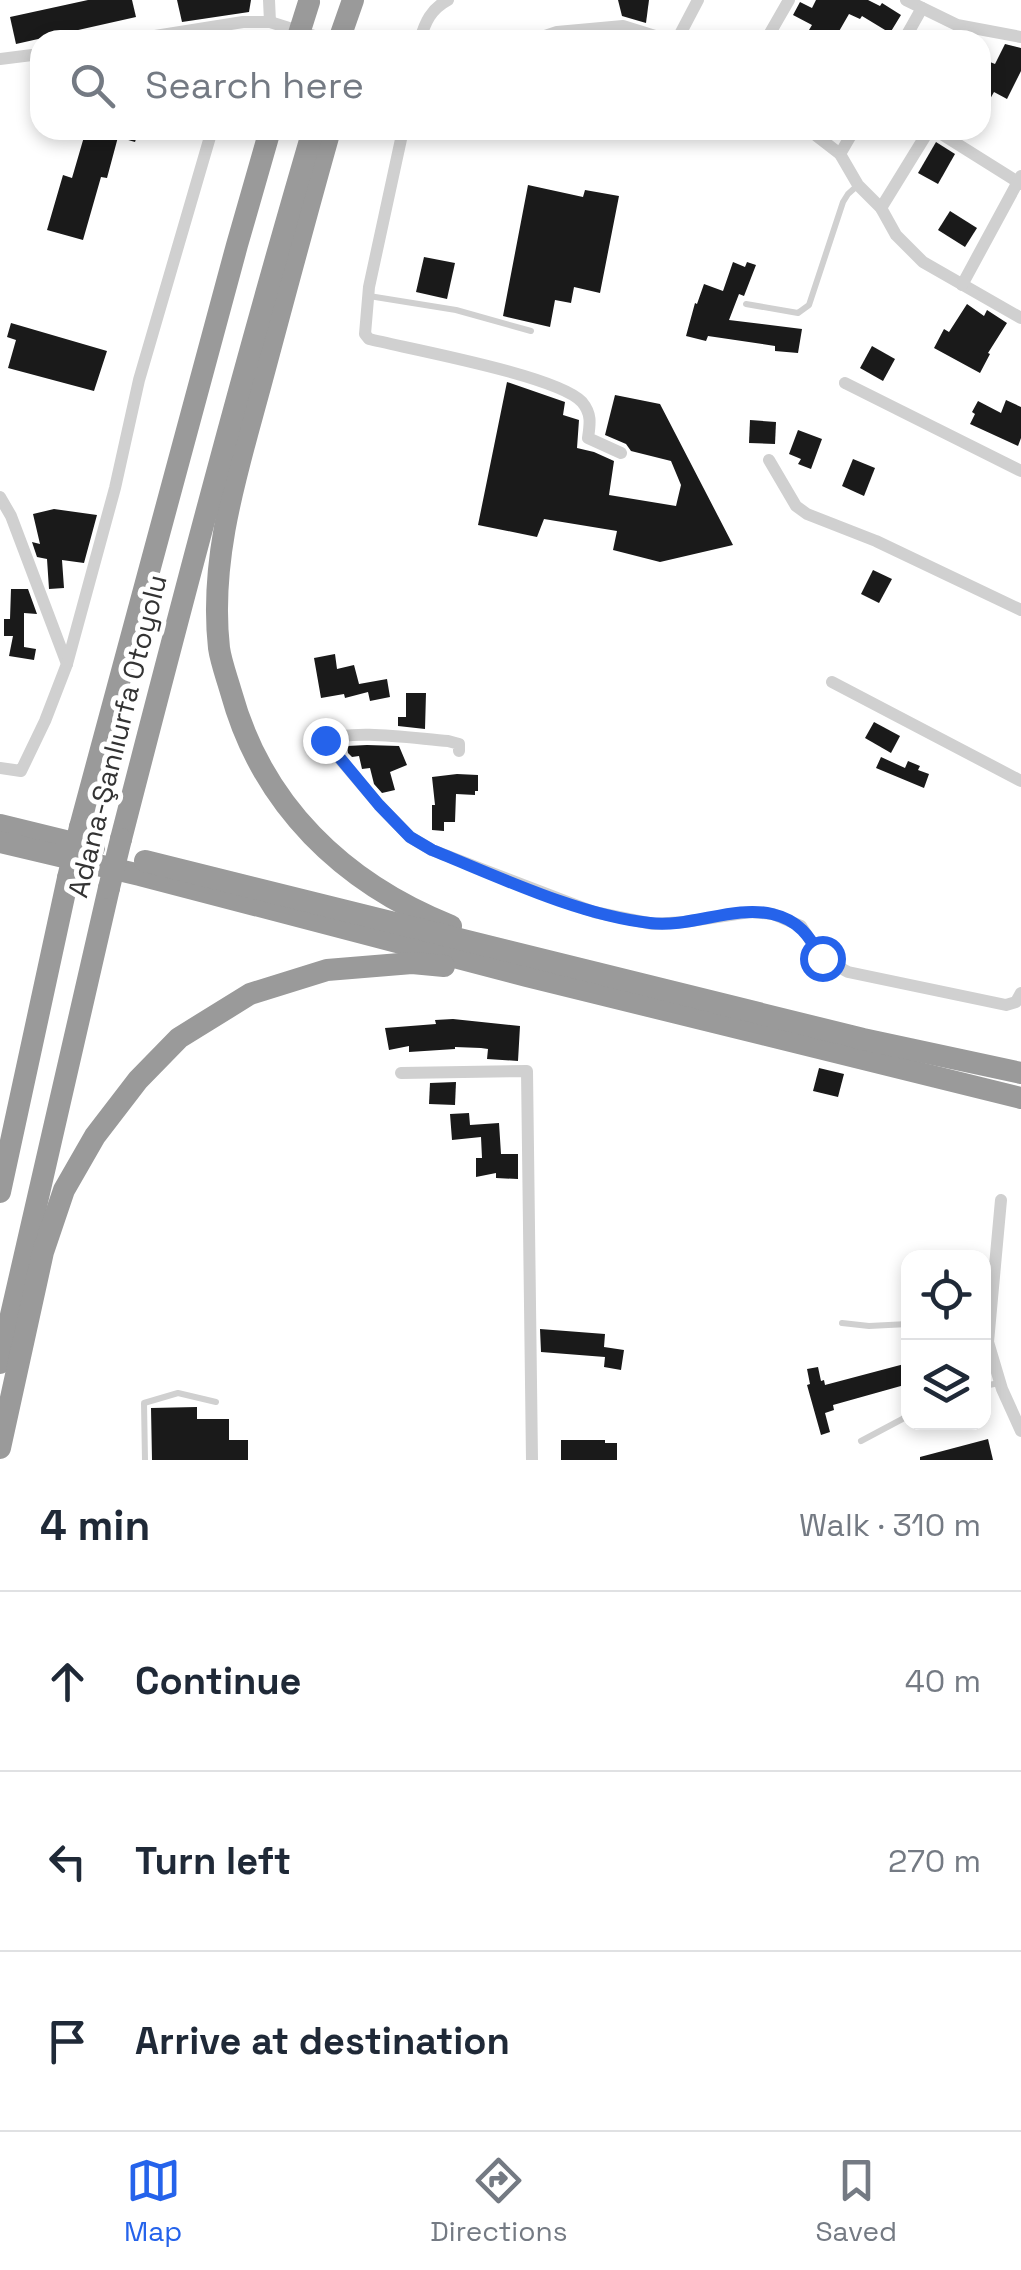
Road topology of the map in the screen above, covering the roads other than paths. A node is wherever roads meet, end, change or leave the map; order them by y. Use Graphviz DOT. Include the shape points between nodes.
graph roads {
  1 [pos="269,0"];
  2 [pos="448,0"];
  3 [pos="698,0"];
  4 [pos="789,0"];
  5 [pos="906,0"];
  6 [pos="309,1"];
  7 [pos="922,8"];
  8 [pos="243,22"];
  9 [pos="270,22"];
  10 [pos="193,30"];
  11 [pos="241,30"];
  12 [pos="295,30"];
  13 [pos="300,30"];
  14 [pos="424,30"];
  15 [pos="579,30"];
  16 [pos="636,30"];
  17 [pos="682,30"];
  18 [pos="772,30"];
  19 [pos="910,30"];
  20 [pos="970,30"];
  21 [pos="991,35"];
  22 [pos="1021,36"];
  23 [pos="30,55"];
  24 [pos="0,58"];
  25 [pos="209,140"];
  26 [pos="267,140"];
  27 [pos="310,140"];
  28 [pos="327,140"];
  29 [pos="400,140"];
  30 [pos="822,140"];
  31 [pos="848,140"];
  32 [pos="925,140"];
  33 [pos="950,140"];
  34 [pos="840,154"];
  35 [pos="1020,180"];
  36 [pos="858,184"];
  37 [pos="881,208"];
  38 [pos="962,284"];
  39 [pos="368,296"];
  40 [pos="746,304"];
  41 [pos="1021,318"];
  42 [pos="531,330"];
  43 [pos="844,383"];
  44 [pos="621,454"];
  45 [pos="769,460"];
  46 [pos="1021,470"];
  47 [pos="0,496"];
  48 [pos="1021,610"];
  49 [pos="67,664"];
  50 [pos="832,682"];
  51 [pos="459,751"];
  52 [pos="0,768"];
  53 [pos="1021,781"];
  54 [pos="0,825"];
  55 [pos="0,842"];
  56 [pos="68,878"];
  57 [pos="525,965"];
  58 [pos="1021,993"];
  59 [pos="401,1072"];
  60 [pos="1021,1073"];
  61 [pos="1021,1098"];
  62 [pos="0,1123"];
  63 [pos="0,1192"];
  64 [pos="1001,1200"];
  65 [pos="991,1285"];
  66 [pos="842,1323"];
  67 [pos="901,1324"];
  68 [pos="988,1340"];
  69 [pos="0,1363"];
  70 [pos="1000,1382"];
  71 [pos="991,1384"];
  72 [pos="216,1402"];
  73 [pos="901,1420"];
  74 [pos="1021,1431"];
  75 [pos="862,1441"];
  76 [pos="0,1448"];
  77 [pos="145,1460"];
  78 [pos="532,1460"];
  1 -- 9 [label="street"];
  2 -- 14 [label="street"];
  3 -- 17 [label="street"];
  4 -- 18 [label="street"];
  5 -- 7 [label="street"];
  6 -- 13 [label="highway, bridge"];
  7 -- 19 [label="street"];
  7 -- 20 [label="street"];
  8 -- 9 [label="street"];
  8 -- 10 [label="street"];
  8 -- 11 [label="street"];
  9 -- 12 [label="street"];
  15 -- 16 [label="street"];
  21 -- 22 [label="street"];
  23 -- 24 [label="street"];
  25 -- 49 [label="street"];
  26 -- 56 [label="highway, Adana-Şanlıurfa Otoyolu, bridge"];
  27 -- 69 [label="highway, Adana-Şanlıurfa Otoyolu, bridge" via="108,888"];
  28 -- 57 [label="highway" via="226,512 219,650 238,720 268,782 317,843 376,889"];
  29 -- 39 [label="street"];
  30 -- 34 [label="street"];
  31 -- 34 [label="street"];
  32 -- 37 [label="street"];
  33 -- 35 [label="street"];
  34 -- 36 [label="street"];
  35 -- 38 [label="street"];
  36 -- 37 [label="street"];
  36 -- 40 [label="lane" via="843,202 809,305 798,313"];
  37 -- 38 [label="street" via="909,250"];
  38 -- 41 [label="street"];
  39 -- 42 [label="lane"];
  39 -- 44 [label="street" via="369,339 552,386 580,399 590,414 588,438"];
  43 -- 46 [label="street"];
  45 -- 48 [label="street" via="806,514"];
  47 -- 49 [label="street"];
  49 -- 52 [label="street" via="21,770"];
  50 -- 53 [label="street"];
  51 -- 58 [label="street" via="448,740 348,734 325,740 410,837 594,912 653,924 773,914 801,926 822,958 848,972 1006,1005"];
  54 -- 57 [label="highway"];
  55 -- 57 [label="highway"];
  56 -- 62 [label="highway"];
  56 -- 63 [label="highway, Adana-Şanlıurfa Otoyolu"];
  57 -- 60 [label="highway"];
  57 -- 61 [label="highway"];
  57 -- 76 [label="highway" via="412,962 327,970 250,994 179,1038 95,1136 64,1190"];
  59 -- 78 [label="street" via="527,1071"];
  64 -- 65 [label="street"];
  66 -- 67 [label="lane"];
  68 -- 70 [label="street"];
  70 -- 71 [label="lane"];
  70 -- 74 [label="street"];
  72 -- 77 [label="lane" via="178,1393 144,1403"];
  73 -- 75 [label="lane"];
}
